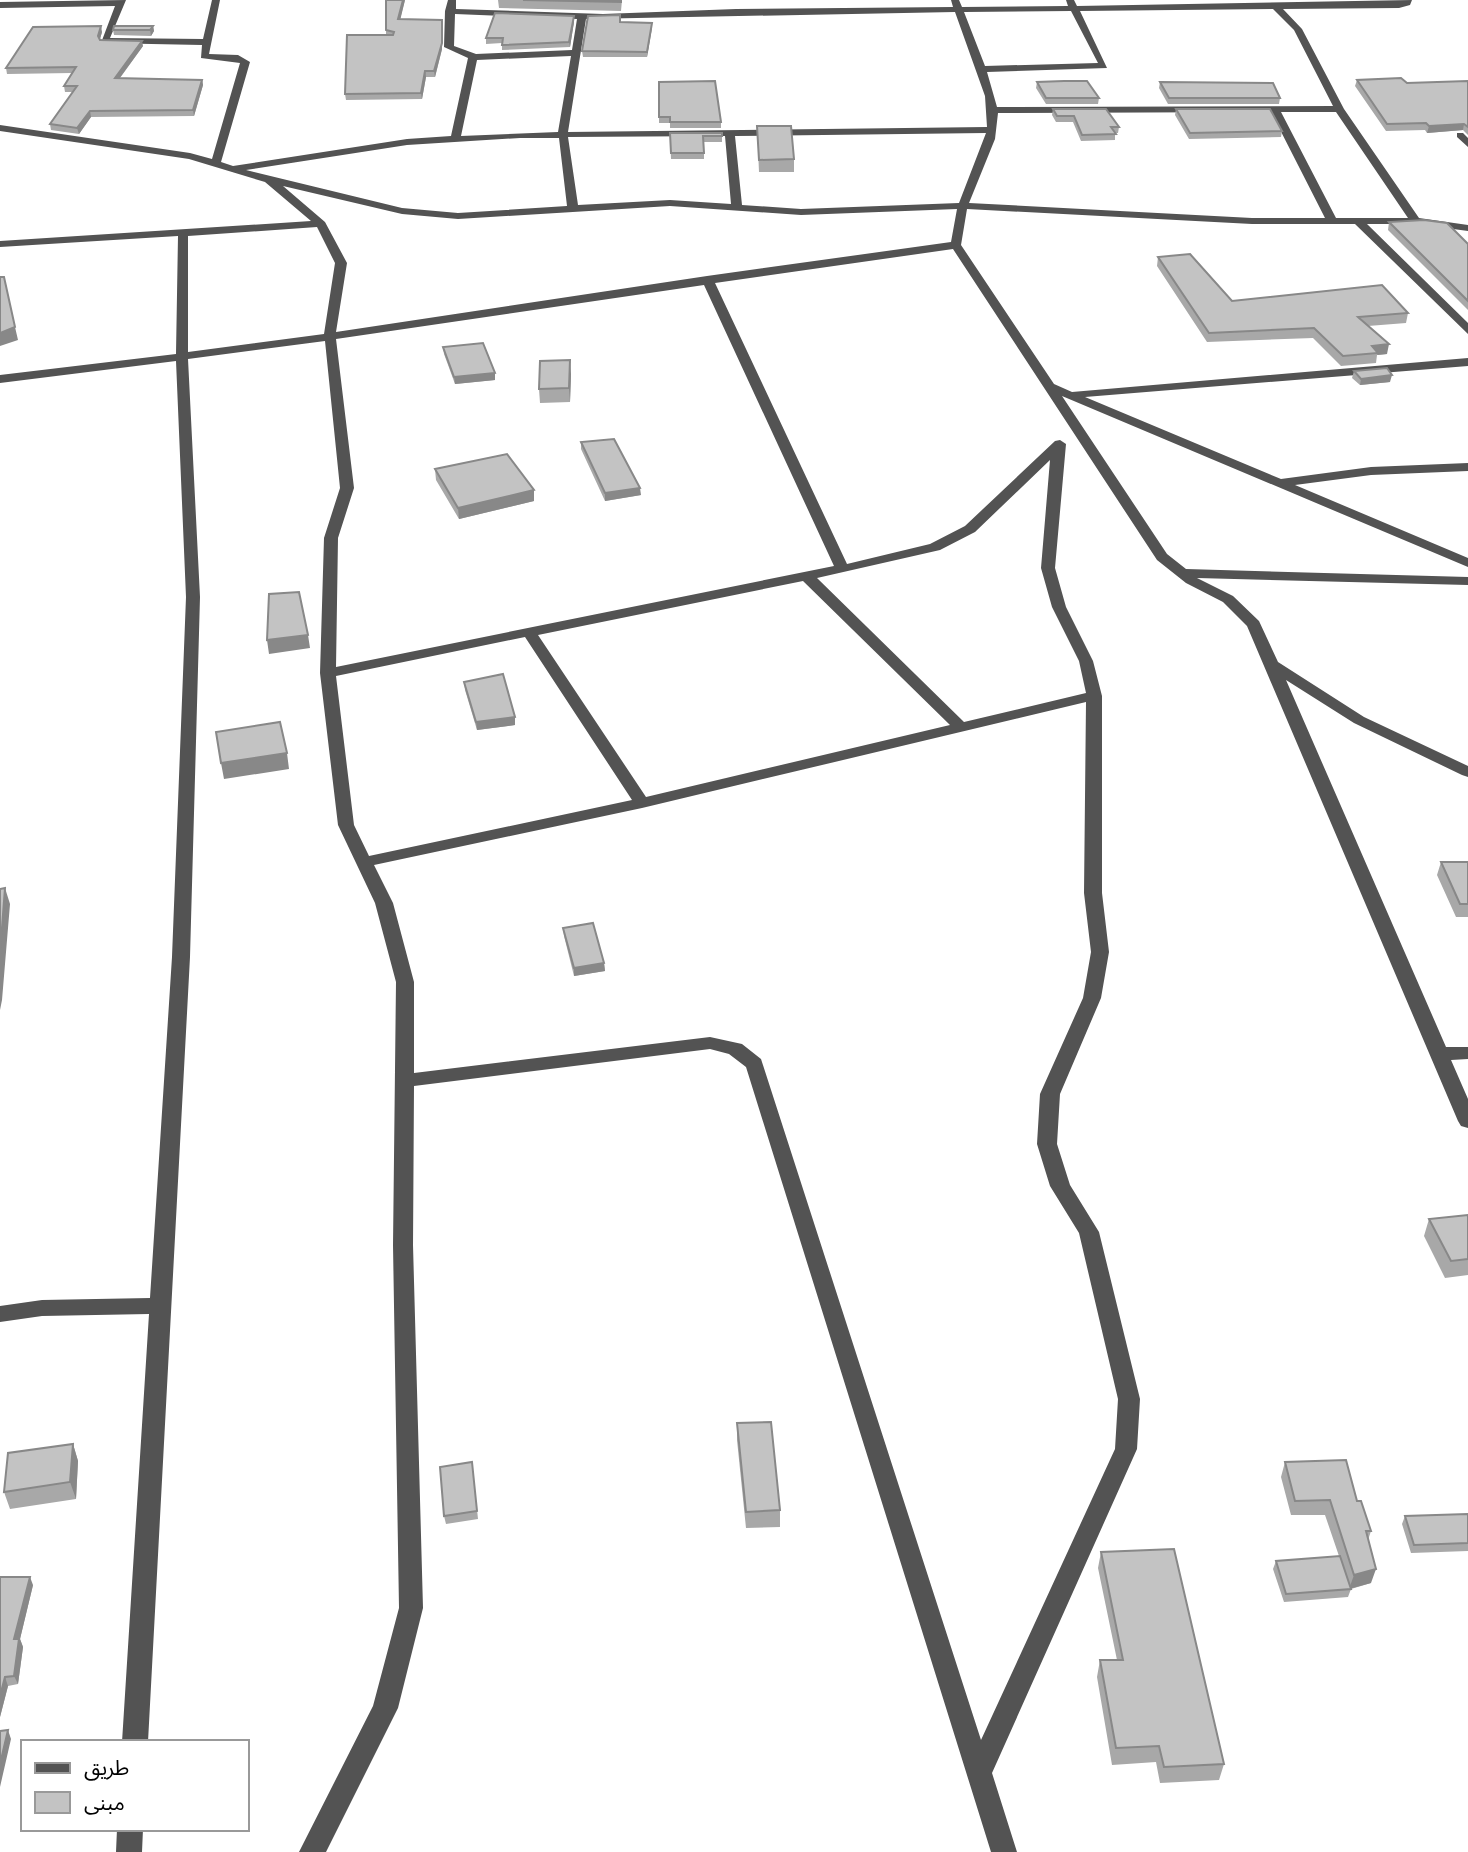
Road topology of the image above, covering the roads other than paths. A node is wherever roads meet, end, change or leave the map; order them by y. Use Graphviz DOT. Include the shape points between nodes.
graph roads {
  1 [pos="216,0"];
  2 [pos="452,0"];
  3 [pos="664,0"];
  4 [pos="735,0"];
  5 [pos="955,0"];
  6 [pos="1070,0"];
  7 [pos="1408,0"];
  8 [pos="121,1"];
  9 [pos="1273,4"];
  10 [pos="0,5"];
  11 [pos="449,10"];
  12 [pos="1074,10"];
  13 [pos="736,12"];
  14 [pos="959,12"];
  15 [pos="580,13"];
  16 [pos="663,17"];
  17 [pos="208,42"];
  18 [pos="574,53"];
  19 [pos="475,57"];
  20 [pos="980,69"];
  21 [pos="1274,108"];
  22 [pos="1339,108"];
  23 [pos="992,110"];
  24 [pos="0,128"];
  25 [pos="991,130"];
  26 [pos="730,132"];
  27 [pos="563,134"];
  28 [pos="1468,135"];
  29 [pos="455,139"];
  30 [pos="1468,144"];
  31 [pos="216,163"];
  32 [pos="232,168"];
  33 [pos="269,180"];
  34 [pos="962,206"];
  35 [pos="573,208"];
  36 [pos="737,209"];
  37 [pos="1358,221"];
  38 [pos="1416,221"];
  39 [pos="1333,222"];
  40 [pos="321,224"];
  41 [pos="1468,228"];
  42 [pos="183,233"];
  43 [pos="0,244"];
  44 [pos="956,245"];
  45 [pos="707,279"];
  46 [pos="1468,330"];
  47 [pos="330,335"];
  48 [pos="182,359"];
  49 [pos="1468,362"];
  50 [pos="0,379"];
  51 [pos="1046,385"];
  52 [pos="1073,394"];
  53 [pos="1074,428"];
  54 [pos="1058,446"];
  55 [pos="1468,467"];
  56 [pos="1276,484"];
  57 [pos="1468,563"];
  58 [pos="842,569"];
  59 [pos="1182,573"];
  60 [pos="806,576"];
  61 [pos="1468,581"];
  62 [pos="529,632"];
  63 [pos="1272,665"];
  64 [pos="328,673"];
  65 [pos="1094,696"];
  66 [pos="960,727"];
  67 [pos="1468,772"];
  68 [pos="642,803"];
  69 [pos="364,862"];
  70 [pos="1468,1053"];
  71 [pos="1439,1055"];
  72 [pos="403,1081"];
  73 [pos="1468,1121"];
  74 [pos="161,1306"];
  75 [pos="0,1314"];
  76 [pos="135,1740"];
  77 [pos="979,1772"];
  78 [pos="130,1831"];
  79 [pos="129,1852"];
  80 [pos="312,1852"];
  81 [pos="1004,1852"];
  1 -- 17 [label="street"];
  2 -- 11 [label="street"];
  3 -- 16 [label="street"];
  4 -- 13 [label="street"];
  5 -- 14 [label="street"];
  6 -- 12 [label="street"];
  7 -- 9 [label="street" via="1399,5"];
  8 -- 10 [label="street"];
  8 -- 17 [label="street" via="104,41"];
  9 -- 12 [label="street"];
  9 -- 22 [label="street" via="1298,29"];
  11 -- 15 [label="street"];
  11 -- 19 [label="street" via="449,47"];
  12 -- 14 [label="street"];
  12 -- 20 [label="street" via="1104,66"];
  13 -- 14 [label="street"];
  13 -- 16 [label="street"];
  14 -- 20 [label="street"];
  15 -- 16 [label="street"];
  15 -- 18 [label="street"];
  17 -- 31 [label="street" via="204,56 245,62"];
  18 -- 19 [label="street"];
  18 -- 27 [label="street"];
  19 -- 29 [label="street"];
  20 -- 23 [label="street"];
  21 -- 22 [label="street"];
  21 -- 23 [label="street"];
  21 -- 39 [label="street"];
  22 -- 38 [label="street"];
  23 -- 25 [label="street"];
  24 -- 31 [label="street"];
  25 -- 26 [label="street"];
  25 -- 34 [label="street"];
  26 -- 27 [label="street"];
  26 -- 36 [label="street"];
  27 -- 29 [label="street"];
  27 -- 35 [label="street"];
  28 -- 30 [label="street" via="1460,135"];
  29 -- 32 [label="street"];
  31 -- 32 [label="street"];
  32 -- 33 [label="street"];
  33 -- 35 [label="street" via="402,211 458,216"];
  33 -- 40 [label="street"];
  34 -- 36 [label="street" via="802,212"];
  34 -- 39 [label="street"];
  34 -- 44 [label="street"];
  35 -- 36 [label="street" via="670,203"];
  37 -- 38 [label="street"];
  37 -- 39 [label="street"];
  37 -- 46 [label="street"];
  38 -- 41 [label="street"];
  40 -- 42 [label="street"];
  40 -- 47 [label="street" via="341,264"];
  42 -- 43 [label="street"];
  42 -- 48 [label="street"];
  44 -- 45 [label="street"];
  44 -- 51 [label="street"];
  45 -- 47 [label="street"];
  45 -- 58 [label="street"];
  47 -- 48 [label="street"];
  47 -- 64 [label="street" via="347,488 331,538"];
  48 -- 50 [label="street"];
  48 -- 74 [label="street" via="193,597 181,957"];
  49 -- 52 [label="street"];
  51 -- 52 [label="street"];
  51 -- 53 [label="street"];
  52 -- 56 [label="street"];
  53 -- 54 [label="street"];
  53 -- 59 [label="street" via="1162,557"];
  54 -- 58 [label="street" via="970,529 935,547"];
  54 -- 65 [label="street" via="1048,568 1059,607 1086,661"];
  55 -- 56 [label="street" via="1381,470"];
  56 -- 57 [label="street"];
  58 -- 60 [label="street"];
  59 -- 61 [label="street"];
  59 -- 63 [label="street" via="1228,599 1254,624"];
  60 -- 62 [label="street"];
  60 -- 66 [label="street"];
  62 -- 64 [label="street"];
  62 -- 68 [label="street"];
  63 -- 67 [label="street" via="1359,720"];
  63 -- 71 [label="street"];
  64 -- 69 [label="street" via="346,825"];
  65 -- 66 [label="street"];
  65 -- 77 [label="street" via="1093,894 1100,952 1092,998 1050,1094 1047,1144 1060,1186 1089,1232 1129,1399 1126,1450"];
  66 -- 68 [label="street"];
  68 -- 69 [label="street"];
  69 -- 72 [label="street" via="384,903 405,982"];
  70 -- 71 [label="street"];
  71 -- 73 [label="street"];
  72 -- 77 [label="street" via="710,1043 735,1049 754,1064"];
  72 -- 80 [label="street" via="411,1608 385,1708"];
  74 -- 75 [label="street" via="42,1308"];
  74 -- 76 [label="street"];
  77 -- 81 [label="street"];
  78 -- 79 [label="street"];
}
